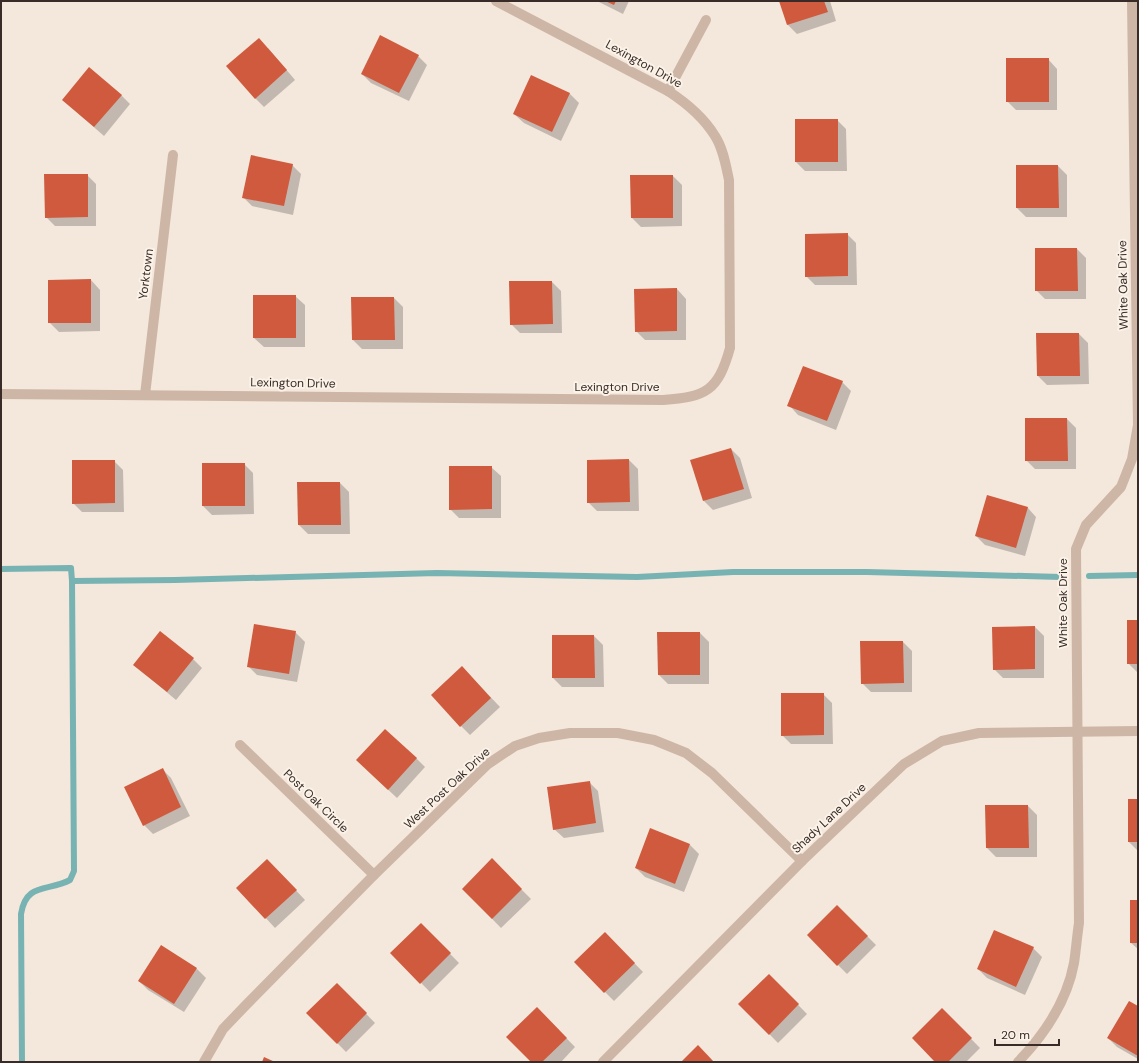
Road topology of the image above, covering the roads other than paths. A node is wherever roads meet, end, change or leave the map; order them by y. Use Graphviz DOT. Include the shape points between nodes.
graph roads {
  1 [pos="496,1"];
  2 [pos="1132,1"];
  3 [pos="706,20"];
  4 [pos="668,91"];
  5 [pos="173,155"];
  6 [pos="1,394"];
  7 [pos="145,395"];
  8 [pos="1076,731"];
  9 [pos="1138,731"];
  10 [pos="240,745"];
  11 [pos="802,861"];
  12 [pos="374,875"];
  13 [pos="204,1062"];
  14 [pos="603,1062"];
  15 [pos="1018,1062"];
  1 -- 4 [label="street, Lexington Drive"];
  2 -- 8 [label="street, White Oak Drive" via="1138,425 1132,459 1121,487 1086,525 1076,549"];
  3 -- 4 [label="street"];
  4 -- 7 [label="street, Lexington Drive" via="684,102 715,136 729,180 730,348 724,368 712,388 690,398 663,400"];
  5 -- 7 [label="street, Yorktown"];
  6 -- 7 [label="street, Lexington Drive"];
  8 -- 9 [label="street, Shady Lane Drive"];
  8 -- 11 [label="street, Shady Lane Drive" via="979,733 942,741 904,764"];
  8 -- 15 [label="street, White Oak Drive" via="1079,923 1073,964 1062,998 1047,1028"];
  10 -- 12 [label="street, Post Oak Circle"];
  11 -- 12 [label="street, West Post Oak Drive" via="712,773 686,753 654,740 618,733 570,733 538,738 515,746 488,764"];
  11 -- 14 [label="street, Shady Lane Drive"];
  12 -- 13 [label="street, West Post Oak Drive" via="223,1029"];
}
